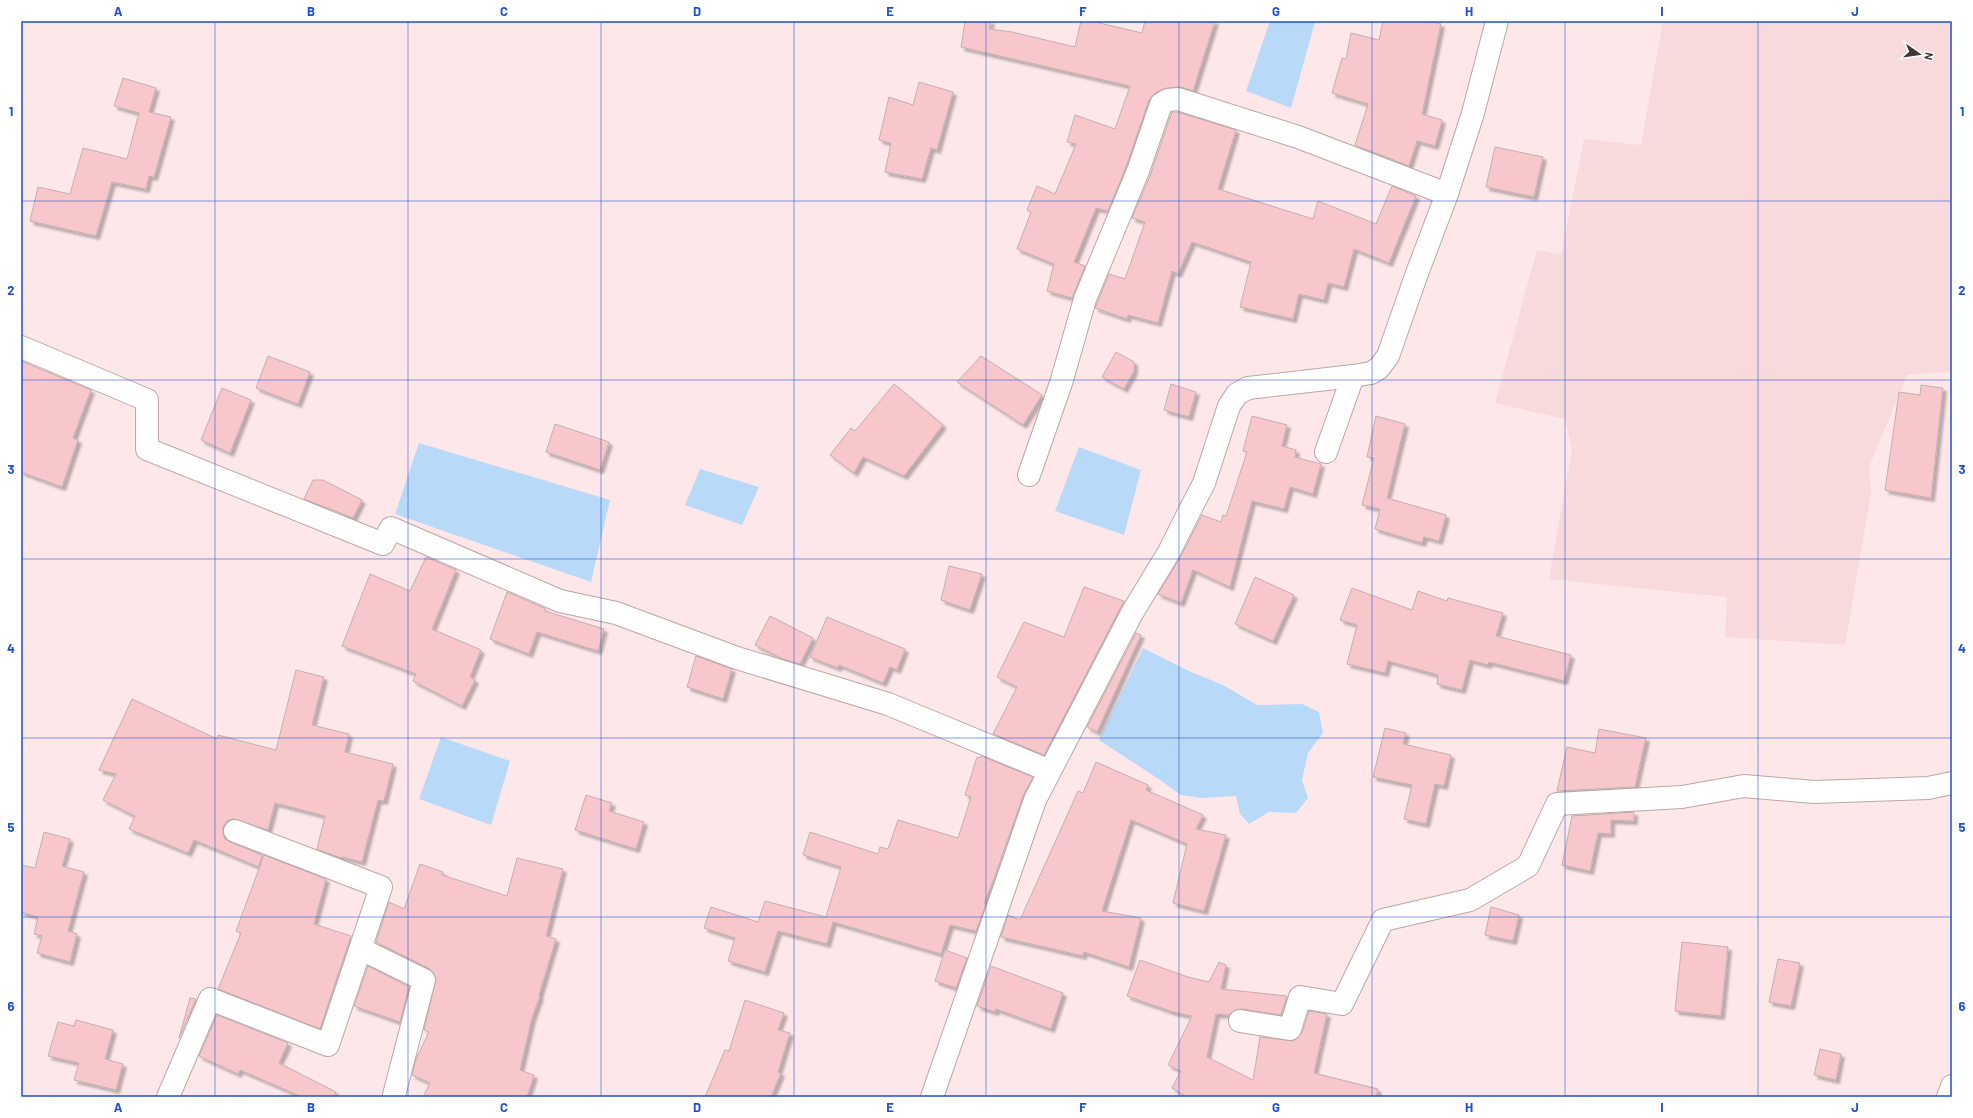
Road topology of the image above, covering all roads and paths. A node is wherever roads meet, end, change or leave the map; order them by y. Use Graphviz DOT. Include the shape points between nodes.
graph roads {
  1 [pos="1497,21"];
  2 [pos="1447,194"];
  3 [pos="21,346"];
  4 [pos="1353,376"];
  5 [pos="1326,452"];
  6 [pos="1029,475"];
  7 [pos="1050,771"];
  8 [pos="1952,783"];
  9 [pos="235,831"];
  10 [pos="361,949"];
  11 [pos="1240,1021"];
  12 [pos="1952,1086"];
  13 [pos="394,1095"];
  14 [pos="168,1097"];
  15 [pos="932,1097"];
  16 [pos="1948,1097"];
  1 -- 2 [label="street" via="1473,113"];
  2 -- 4 [label="street" via="1388,356 1379,368 1371,373"];
  2 -- 6 [label="street" via="1298,137 1178,99 1168,100 1162,104 1138,171 1085,299 1061,383"];
  3 -- 7 [label="street" via="147,400 146,449 383,544 391,528 560,601 616,613 737,658 888,704"];
  4 -- 5 [label="street"];
  4 -- 7 [label="street" via="1248,388 1237,394 1229,406 1204,483 1169,552 1132,613"];
  7 -- 15 [label="street" via="1035,800"];
  8 -- 11 [label="street" via="1928,788 1814,792 1744,786 1682,797 1557,804 1528,866 1470,900 1383,920 1342,1004 1300,996 1290,1028"];
  9 -- 10 [label="street" via="381,887"];
  10 -- 13 [label="street" via="424,980"];
  10 -- 14 [label="street" via="328,1045 210,999"];
  12 -- 16 [label="street"];
}
